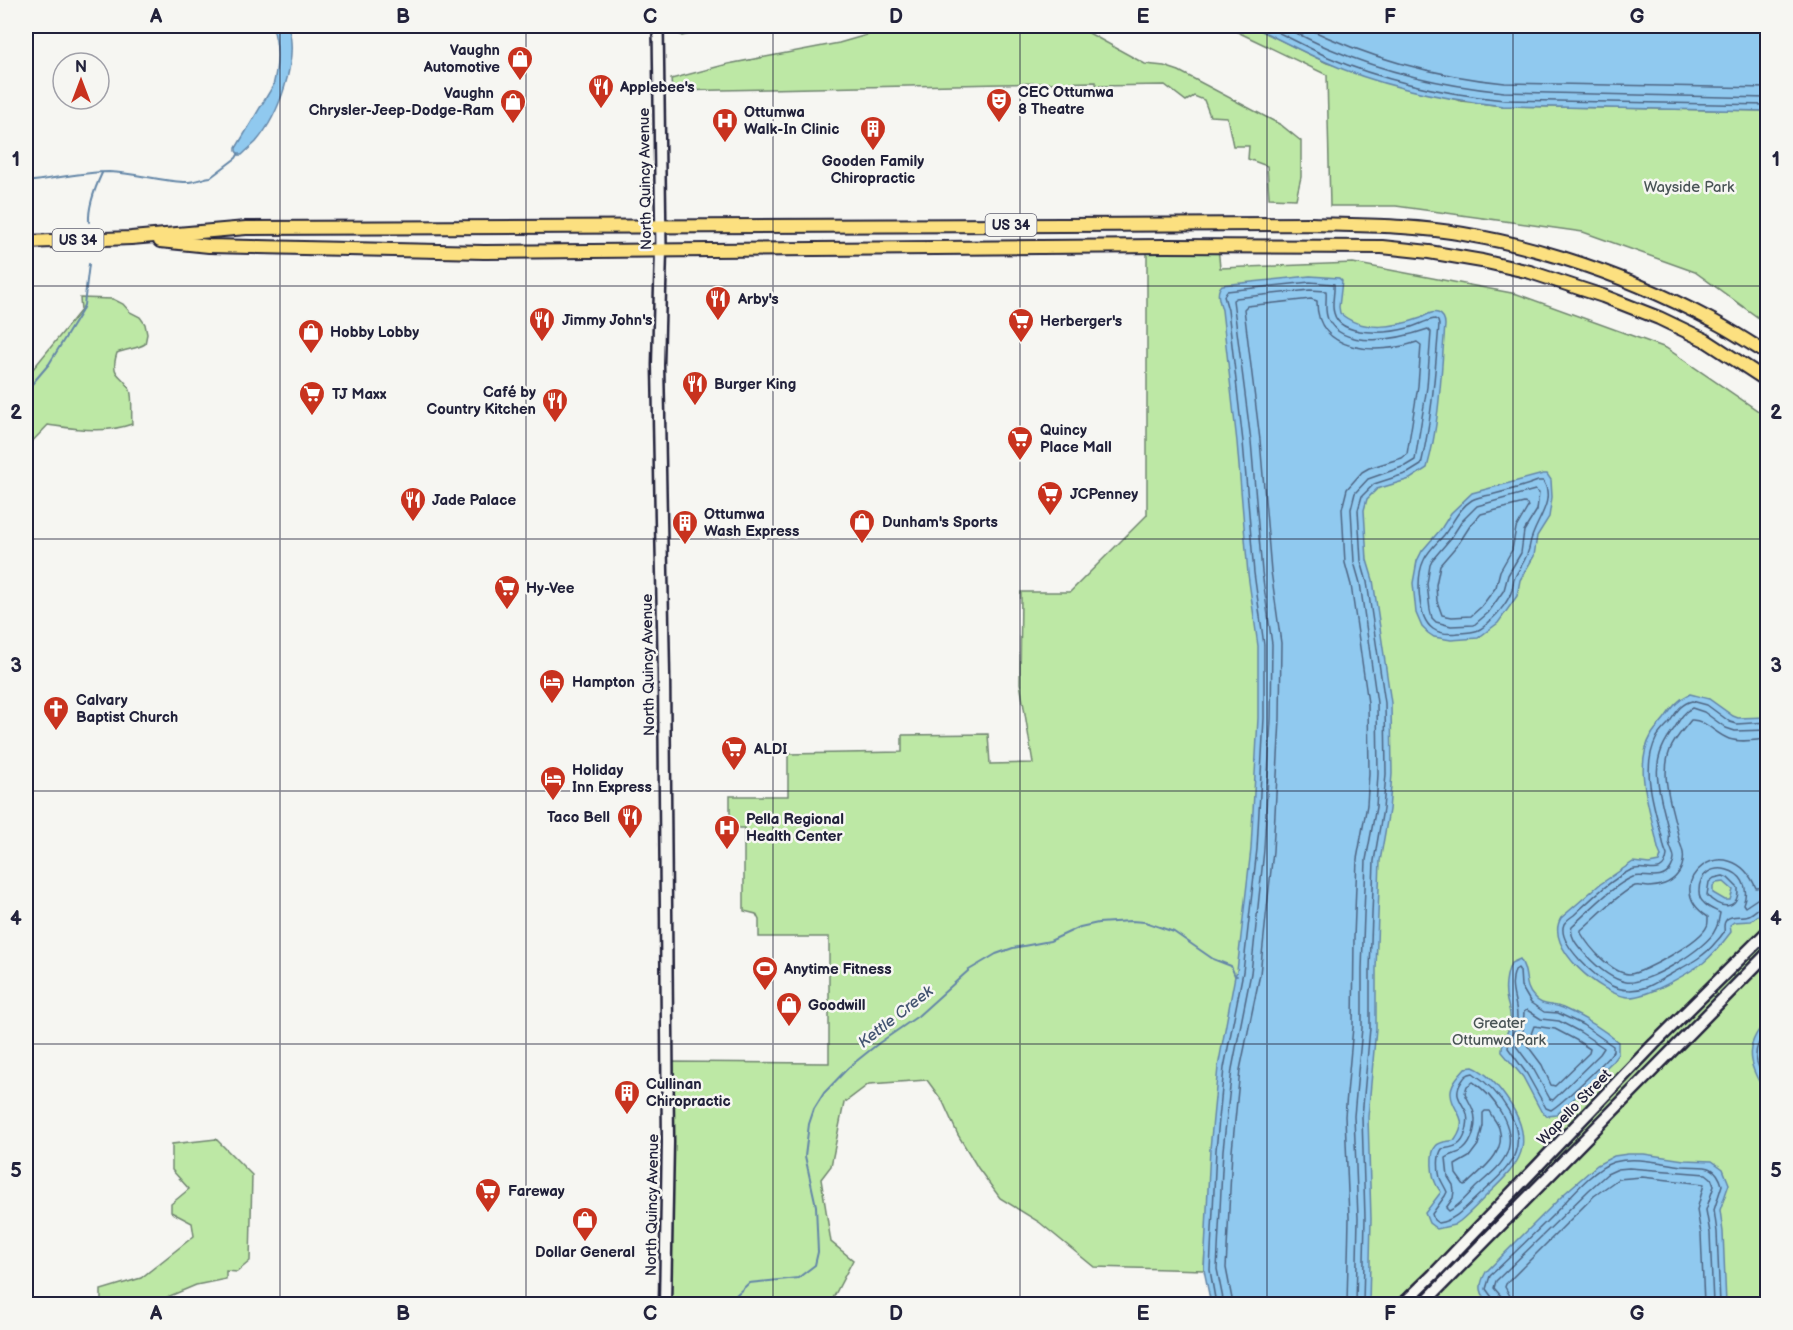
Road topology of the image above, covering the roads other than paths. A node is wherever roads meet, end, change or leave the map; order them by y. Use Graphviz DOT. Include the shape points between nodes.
graph roads {
  1 [pos="658,26"];
  2 [pos="661,226"];
  3 [pos="131,238"];
  4 [pos="26,242"];
  5 [pos="661,250"];
  6 [pos="1767,354"];
  7 [pos="1767,381"];
  8 [pos="1767,931"];
  9 [pos="1767,953"];
  10 [pos="665,1299"];
  11 [pos="670,1305"];
  12 [pos="1402,1305"];
  13 [pos="1423,1305"];
  1 -- 2 [label="street, North Quincy Avenue"];
  2 -- 3 [label="main road, US 34" via="246,228"];
  2 -- 5 [label="street, North Quincy Avenue"];
  2 -- 6 [label="main road, US 34" via="1403,227 1512,245 1588,266 1715,321"];
  3 -- 4 [label="main road, US 34"];
  3 -- 5 [label="main road, US 34" via="217,246 484,252"];
  5 -- 7 [label="main road, US 34" via="1165,246 1382,247 1429,252 1530,272 1603,296 1706,340"];
  5 -- 10 [label="main road, North Quincy Avenue" via="658,365 668,1122"];
  8 -- 12 [label="main road, Wapello Street"];
  9 -- 13 [label="main road, Wapello Street"];
  10 -- 11 [label="main road"];
}
